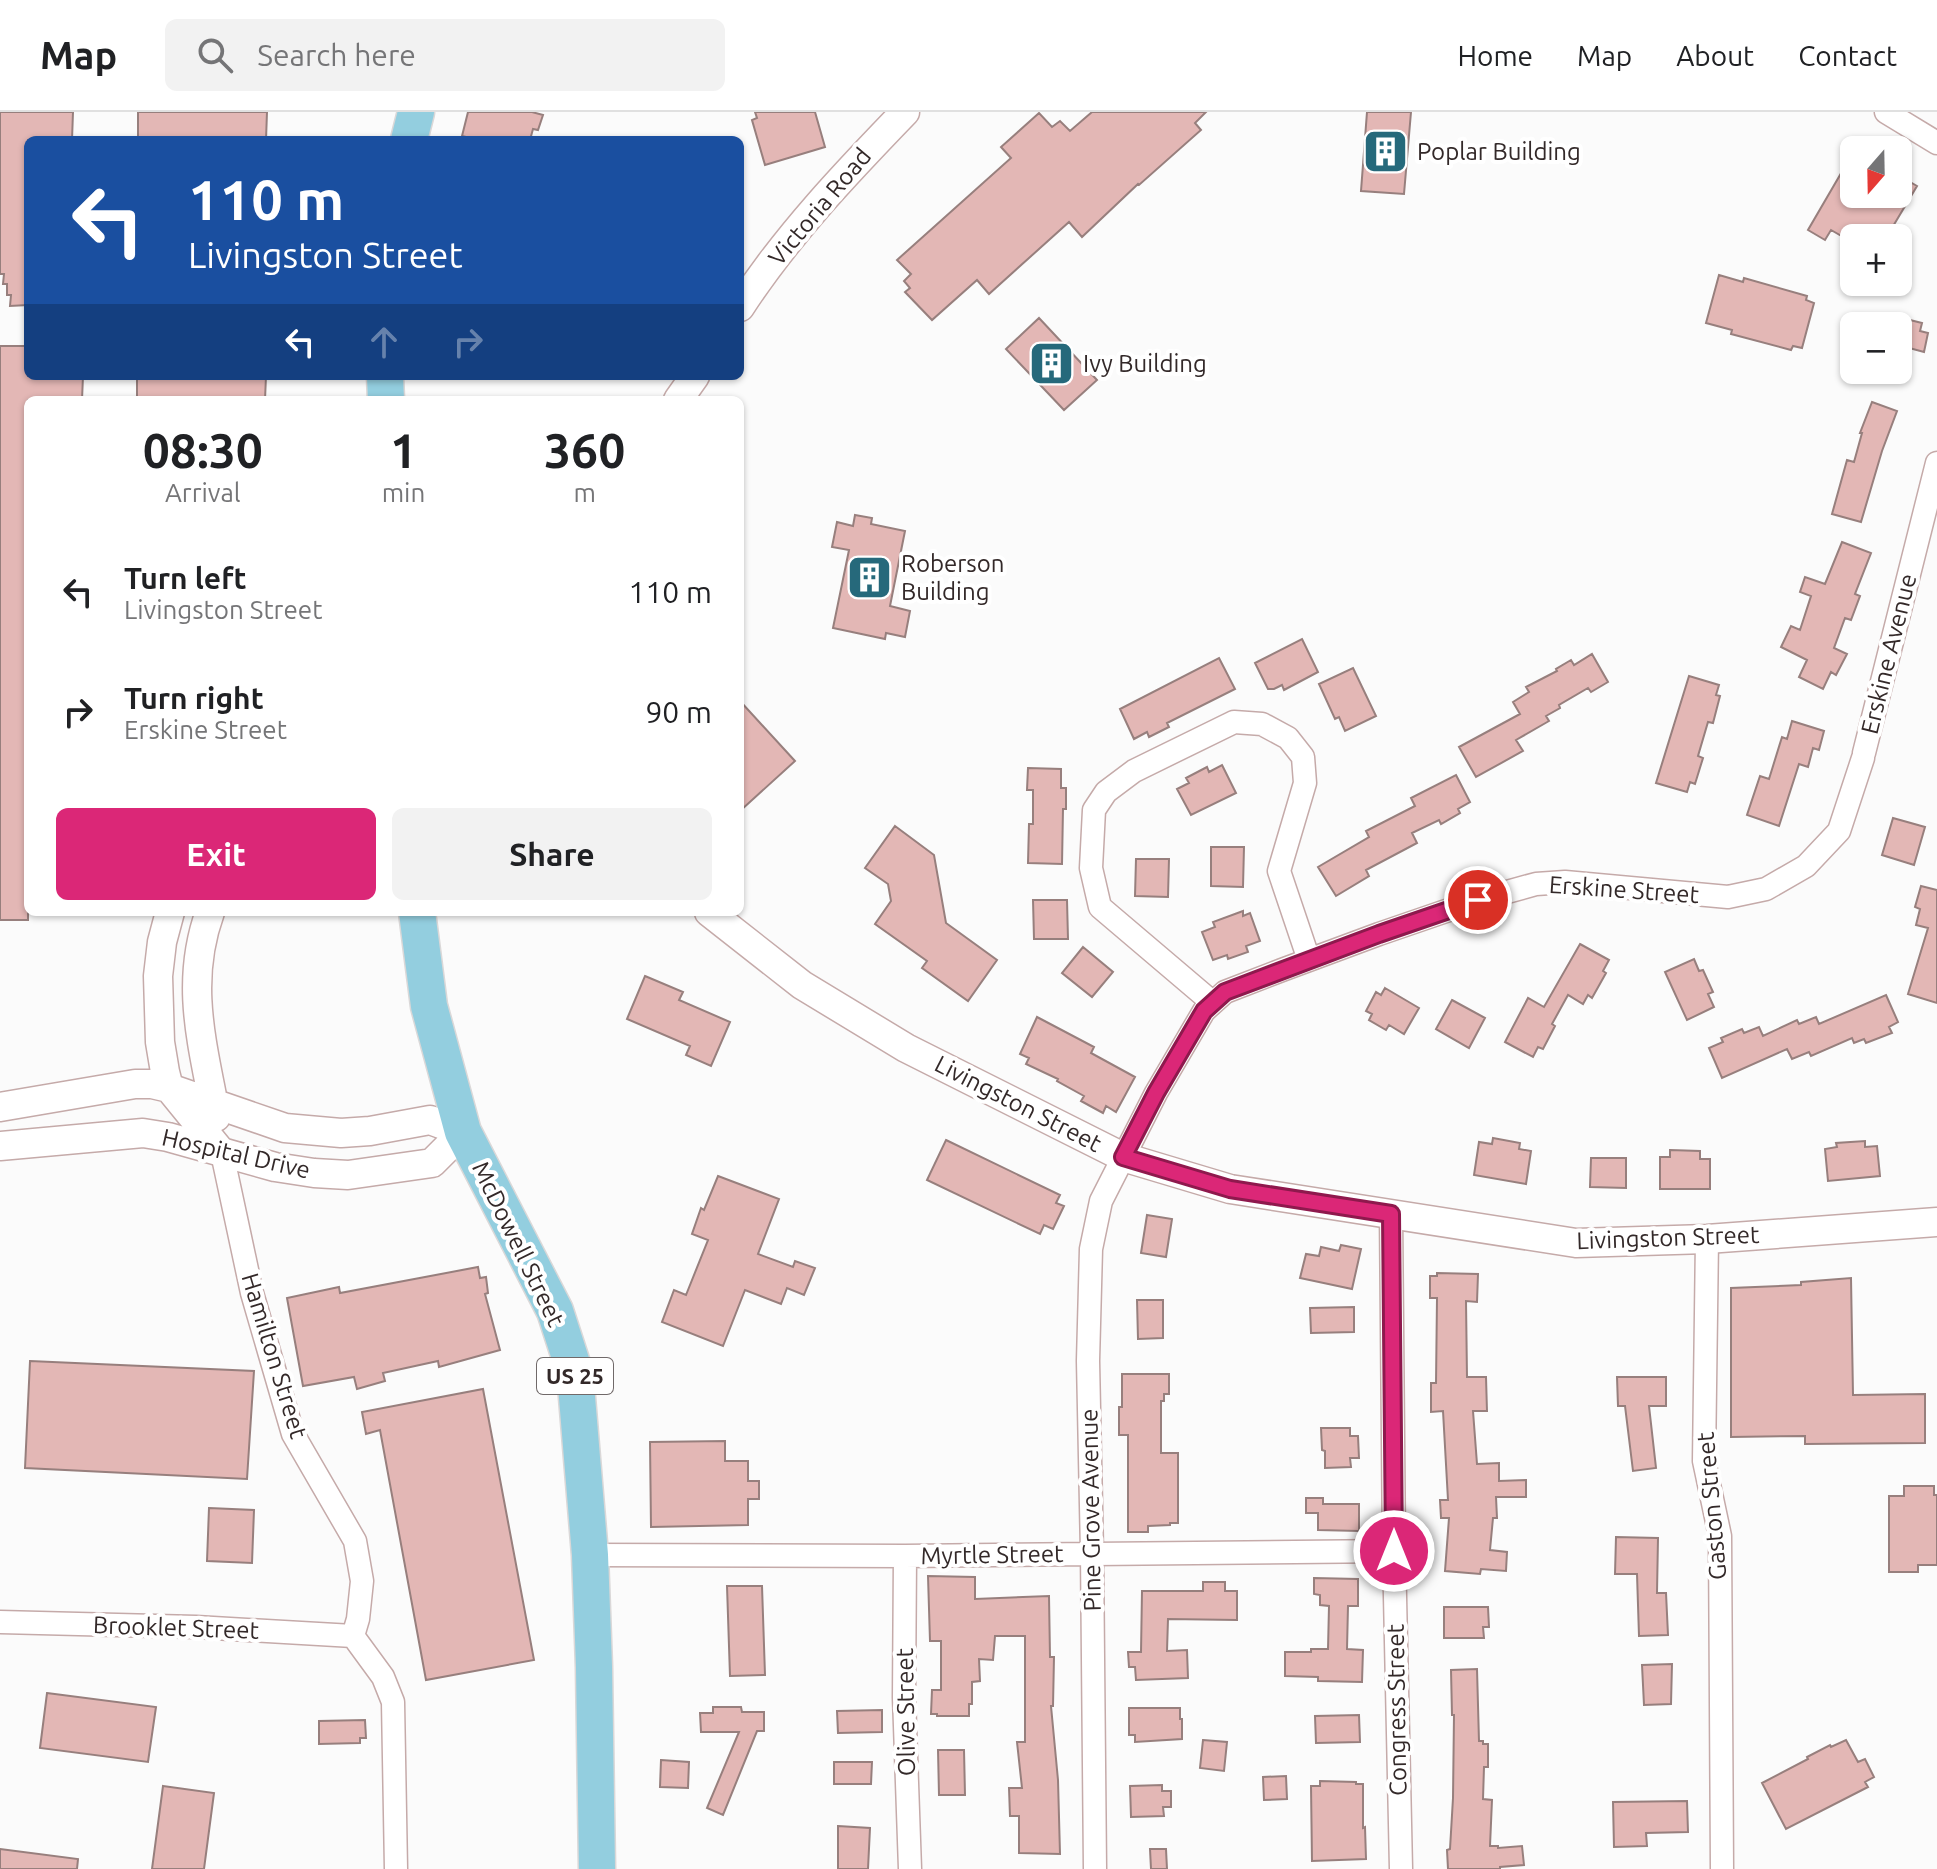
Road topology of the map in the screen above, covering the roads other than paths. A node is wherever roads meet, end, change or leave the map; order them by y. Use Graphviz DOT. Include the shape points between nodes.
graph roads {
  1 [pos="416,112"];
  2 [pos="905,112"];
  3 [pos="1886,112"];
  4 [pos="410,136"];
  5 [pos="1937,143"];
  6 [pos="744,301"];
  7 [pos="1937,463"];
  8 [pos="1853,793"];
  9 [pos="169,916"];
  10 [pos="209,916"];
  11 [pos="418,916"];
  12 [pos="714,916"];
  13 [pos="1309,960"];
  14 [pos="1213,1003"];
  15 [pos="169,1088"];
  16 [pos="213,1103"];
  17 [pos="0,1107"];
  18 [pos="463,1132"];
  19 [pos="0,1146"];
  20 [pos="222,1153"];
  21 [pos="1123,1157"];
  22 [pos="1391,1214"];
  23 [pos="1936,1228"];
  24 [pos="1707,1239"];
  25 [pos="1394,1551"];
  26 [pos="1092,1553"];
  27 [pos="590,1555"];
  28 [pos="905,1556"];
  29 [pos="0,1622"];
  30 [pos="353,1636"];
  31 [pos="396,1869"];
  32 [pos="597,1869"];
  33 [pos="910,1869"];
  34 [pos="1095,1869"];
  35 [pos="1401,1869"];
  36 [pos="1722,1869"];
  1 -- 4 [label="main road"];
  2 -- 6 [label="street, Victoria Road" via="832,188"];
  3 -- 5 [label="street"];
  7 -- 8 [label="street, Erskine Avenue"];
  8 -- 13 [label="street, Erskine Street" via="1839,831 1806,866 1766,889 1728,897 1536,884"];
  9 -- 15 [label="street" via="158,976 160,1042"];
  10 -- 16 [label="street" via="196,981"];
  11 -- 18 [label="main road, McDowell Street / US 25" via="429,1006"];
  12 -- 21 [label="street, Livingston Street" via="802,985 868,1026"];
  13 -- 14 [label="street, Erskine Street" via="1225,992"];
  13 -- 14 [label="street" via="1279,871 1305,783 1303,757 1288,738 1262,724 1234,722 1134,771 1106,792 1094,810 1091,868 1100,907"];
  14 -- 21 [label="street, Erskine Street" via="1181,1049"];
  15 -- 16 [label="street, Hospital Drive"];
  15 -- 17 [label="street, Hospital Drive" via="135,1084"];
  15 -- 20 [label="street"];
  16 -- 18 [label="street, Hospital Drive" via="306,1131 370,1131 430,1120"];
  16 -- 20 [label="street"];
  18 -- 20 [label="street, Hospital Drive" via="432,1163 348,1175 275,1167"];
  18 -- 27 [label="main road, McDowell Street / US 25" via="555,1311 575,1373"];
  19 -- 20 [label="street, Hospital Drive" via="143,1133"];
  20 -- 30 [label="street, Hamilton Street" via="252,1293 293,1434 355,1541 362,1581"];
  21 -- 22 [label="street, Livingston Street" via="1230,1189"];
  21 -- 26 [label="street, Pine Grove Avenue" via="1101,1201 1091,1249"];
  22 -- 24 [label="street, Livingston Street" via="1576,1243"];
  22 -- 25 [label="street, Congress Street"];
  23 -- 24 [label="street, Livingston Street"];
  24 -- 36 [label="street, Gaston Street" via="1704,1461 1720,1536"];
  25 -- 26 [label="street, Myrtle Street"];
  25 -- 35 [label="street, Congress Street"];
  26 -- 28 [label="street, Myrtle Street"];
  26 -- 34 [label="street, Pine Grove Avenue"];
  27 -- 28 [label="street, Myrtle Street"];
  27 -- 32 [label="main road, McDowell Street / US 25"];
  28 -- 33 [label="street, Olive Street"];
  29 -- 30 [label="street, Brooklet Street"];
  30 -- 31 [label="street" via="383,1677 393,1702"];
}
